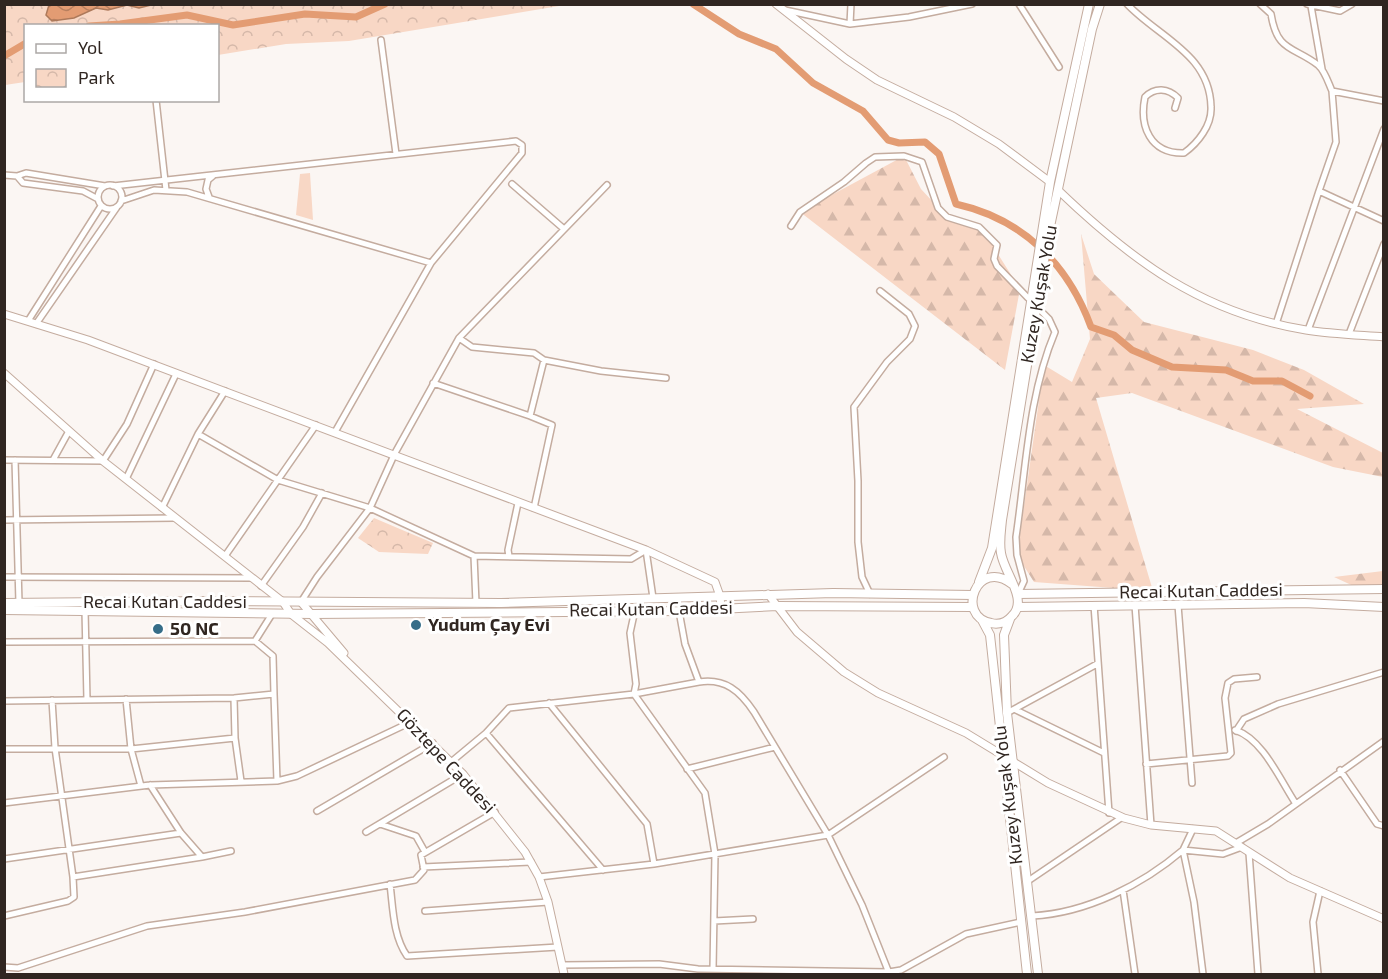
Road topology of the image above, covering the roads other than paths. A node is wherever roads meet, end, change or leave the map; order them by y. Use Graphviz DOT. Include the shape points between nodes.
graph roads {
  1 [pos="776,4"];
  2 [pos="851,4"];
  3 [pos="972,4"];
  4 [pos="1019,4"];
  5 [pos="1100,4"];
  6 [pos="1127,4"];
  7 [pos="1260,4"];
  8 [pos="1352,4"];
  9 [pos="1088,5"];
  10 [pos="1309,5"];
  11 [pos="1326,7"];
  12 [pos="785,10"];
  13 [pos="850,24"];
  14 [pos="381,40"];
  15 [pos="1059,67"];
  16 [pos="1322,71"];
  17 [pos="1332,91"];
  18 [pos="1383,101"];
  19 [pos="156,102"];
  20 [pos="1175,108"];
  21 [pos="1383,129"];
  22 [pos="396,154"];
  23 [pos="216,174"];
  24 [pos="4,175"];
  25 [pos="16,176"];
  26 [pos="164,180"];
  27 [pos="1050,182"];
  28 [pos="512,184"];
  29 [pos="608,185"];
  30 [pos="105,186"];
  31 [pos="112,186"];
  32 [pos="166,190"];
  33 [pos="1058,190"];
  34 [pos="1319,191"];
  35 [pos="209,197"];
  36 [pos="99,202"];
  37 [pos="119,204"];
  38 [pos="1355,208"];
  39 [pos="1383,220"];
  40 [pos="792,226"];
  41 [pos="564,229"];
  42 [pos="1045,233"];
  43 [pos="1383,244"];
  44 [pos="432,263"];
  45 [pos="1040,264"];
  46 [pos="880,291"];
  47 [pos="1028,298"];
  48 [pos="1038,308"];
  49 [pos="4,314"];
  50 [pos="28,321"];
  51 [pos="36,324"];
  52 [pos="1276,324"];
  53 [pos="1308,330"];
  54 [pos="1350,334"];
  55 [pos="1383,337"];
  56 [pos="459,338"];
  57 [pos="543,360"];
  58 [pos="154,364"];
  59 [pos="4,373"];
  60 [pos="176,374"];
  61 [pos="666,378"];
  62 [pos="434,383"];
  63 [pos="225,391"];
  64 [pos="530,416"];
  65 [pos="316,425"];
  66 [pos="69,431"];
  67 [pos="335,432"];
  68 [pos="198,434"];
  69 [pos="395,453"];
  70 [pos="4,460"];
  71 [pos="15,460"];
  72 [pos="53,460"];
  73 [pos="103,461"];
  74 [pos="126,479"];
  75 [pos="278,480"];
  76 [pos="322,493"];
  77 [pos="518,503"];
  78 [pos="162,508"];
  79 [pos="370,508"];
  80 [pos="534,508"];
  81 [pos="176,518"];
  82 [pos="4,520"];
  83 [pos="16,520"];
  84 [pos="646,550"];
  85 [pos="225,556"];
  86 [pos="474,556"];
  87 [pos="509,556"];
  88 [pos="18,576"];
  89 [pos="4,577"];
  90 [pos="252,578"];
  91 [pos="979,584"];
  92 [pos="1012,584"];
  93 [pos="261,586"];
  94 [pos="1383,589"];
  95 [pos="768,594"];
  96 [pos="870,594"];
  97 [pos="1018,594"];
  98 [pos="973,595"];
  99 [pos="720,596"];
  100 [pos="653,598"];
  101 [pos="283,602"];
  102 [pos="301,602"];
  103 [pos="4,603"];
  104 [pos="20,603"];
  105 [pos="476,603"];
  106 [pos="1094,605"];
  107 [pos="1135,605"];
  108 [pos="1178,605"];
  109 [pos="777,606"];
  110 [pos="1018,607"];
  111 [pos="1383,607"];
  112 [pos="720,608"];
  113 [pos="973,608"];
  114 [pos="4,610"];
  115 [pos="85,610"];
  116 [pos="635,610"];
  117 [pos="679,611"];
  118 [pos="272,614"];
  119 [pos="291,614"];
  120 [pos="312,614"];
  121 [pos="981,619"];
  122 [pos="1010,619"];
  123 [pos="255,641"];
  124 [pos="4,642"];
  125 [pos="84,643"];
  126 [pos="1097,664"];
  127 [pos="1383,672"];
  128 [pos="1257,677"];
  129 [pos="364,678"];
  130 [pos="699,682"];
  131 [pos="273,694"];
  132 [pos="634,694"];
  133 [pos="234,698"];
  134 [pos="126,699"];
  135 [pos="4,700"];
  136 [pos="52,700"];
  137 [pos="87,700"];
  138 [pos="549,702"];
  139 [pos="1012,712"];
  140 [pos="411,722"];
  141 [pos="1233,730"];
  142 [pos="486,733"];
  143 [pos="235,738"];
  144 [pos="1383,741"];
  145 [pos="433,743"];
  146 [pos="775,747"];
  147 [pos="55,748"];
  148 [pos="4,749"];
  149 [pos="132,749"];
  150 [pos="1104,753"];
  151 [pos="1003,757"];
  152 [pos="944,758"];
  153 [pos="1189,758"];
  154 [pos="451,762"];
  155 [pos="1013,764"];
  156 [pos="1146,764"];
  157 [pos="687,769"];
  158 [pos="1340,770"];
  159 [pos="463,774"];
  160 [pos="241,781"];
  161 [pos="277,781"];
  162 [pos="1192,783"];
  163 [pos="150,785"];
  164 [pos="141,786"];
  165 [pos="62,796"];
  166 [pos="4,803"];
  167 [pos="1296,804"];
  168 [pos="317,811"];
  169 [pos="495,812"];
  170 [pos="1109,814"];
  171 [pos="1121,818"];
  172 [pos="380,824"];
  173 [pos="1151,825"];
  174 [pos="1383,826"];
  175 [pos="1193,829"];
  176 [pos="181,832"];
  177 [pos="366,832"];
  178 [pos="828,835"];
  179 [pos="1239,845"];
  180 [pos="70,848"];
  181 [pos="1183,850"];
  182 [pos="231,851"];
  183 [pos="425,852"];
  184 [pos="1249,853"];
  185 [pos="715,854"];
  186 [pos="202,857"];
  187 [pos="4,859"];
  188 [pos="531,862"];
  189 [pos="654,864"];
  190 [pos="423,867"];
  191 [pos="603,870"];
  192 [pos="73,877"];
  193 [pos="539,877"];
  194 [pos="1028,881"];
  195 [pos="390,884"];
  196 [pos="1123,890"];
  197 [pos="1320,891"];
  198 [pos="549,902"];
  199 [pos="425,911"];
  200 [pos="4,916"];
  201 [pos="1032,916"];
  202 [pos="753,919"];
  203 [pos="1383,919"];
  204 [pos="714,921"];
  205 [pos="1022,922"];
  206 [pos="558,947"];
  207 [pos="562,965"];
  208 [pos="668,965"];
  209 [pos="7,967"];
  210 [pos="713,969"];
  211 [pos="751,972"];
  212 [pos="814,973"];
  213 [pos="889,974"];
  214 [pos="10,975"];
  215 [pos="564,975"];
  216 [pos="667,975"];
  217 [pos="1027,975"];
  218 [pos="1038,975"];
  219 [pos="1135,975"];
  220 [pos="1203,975"];
  221 [pos="1258,975"];
  222 [pos="1318,975"];
  1 -- 12 [label="street"];
  2 -- 13 [label="street"];
  3 -- 13 [label="street"];
  4 -- 15 [label="street"];
  5 -- 33 [label="main road, Kuzey Kuşak Yolu"];
  6 -- 20 [label="street" via="1195,62 1208,86 1212,114 1199,138 1184,153 1159,148 1144,129 1143,106 1152,91 1174,94 1178,98"];
  7 -- 16 [label="street" via="1271,14 1274,31 1287,48"];
  8 -- 11 [label="street" via="1340,10"];
  9 -- 27 [label="main road, Kuzey Kuşak Yolu"];
  10 -- 11 [label="street"];
  10 -- 16 [label="street"];
  12 -- 13 [label="street"];
  12 -- 27 [label="street" via="861,69 954,117"];
  14 -- 22 [label="street"];
  16 -- 17 [label="street"];
  17 -- 18 [label="street"];
  17 -- 34 [label="street" via="1336,142"];
  19 -- 26 [label="street"];
  21 -- 38 [label="street"];
  22 -- 23 [label="street"];
  22 -- 44 [label="street" via="516,141 522,145 522,153"];
  23 -- 26 [label="street"];
  23 -- 35 [label="street" via="208,180"];
  24 -- 25 [label="street"];
  25 -- 30 [label="street" via="26,174"];
  25 -- 36 [label="street" via="23,183 83,191"];
  26 -- 31 [label="street"];
  26 -- 32 [label="street"];
  27 -- 42 [label="main road, Kuzey Kuşak Yolu"];
  28 -- 41 [label="street"];
  29 -- 41 [label="street"];
  30 -- 31 [label="street"];
  30 -- 36 [label="street" via="99,192"];
  31 -- 37 [label="street" via="119,190"];
  32 -- 35 [label="street"];
  32 -- 37 [label="street" via="144,192"];
  33 -- 42 [label="main road, Kuzey Kuşak Yolu"];
  33 -- 52 [label="street" via="1118,245 1173,284 1215,305"];
  34 -- 38 [label="street"];
  34 -- 52 [label="street"];
  35 -- 44 [label="street"];
  36 -- 37 [label="street" via="110,209"];
  36 -- 50 [label="street"];
  37 -- 51 [label="street"];
  38 -- 39 [label="street"];
  38 -- 53 [label="street"];
  40 -- 47 [label="street" via="800,212 875,157 913,158 922,162 928,174 938,208 947,217 979,226 991,236 997,245 997,266"];
  41 -- 56 [label="street"];
  42 -- 45 [label="main road, Kuzey Kuşak Yolu"];
  43 -- 54 [label="street"];
  44 -- 67 [label="street"];
  45 -- 91 [label="main road, Kuzey Kuşak Yolu" via="992,548"];
  45 -- 92 [label="main road, Kuzey Kuşak Yolu" via="1002,520 1000,550"];
  46 -- 96 [label="street" via="909,314 915,326 910,339 887,362 854,407 858,542 862,578"];
  48 -- 97 [label="street" via="1055,332 1031,425 1016,537 1024,581"];
  49 -- 50 [label="street"];
  50 -- 51 [label="street"];
  51 -- 58 [label="street"];
  52 -- 53 [label="street"];
  53 -- 54 [label="street"];
  54 -- 55 [label="street"];
  56 -- 57 [label="street" via="472,347 534,353"];
  56 -- 62 [label="street"];
  57 -- 61 [label="street"];
  57 -- 64 [label="street"];
  58 -- 60 [label="street"];
  58 -- 73 [label="street" via="127,424"];
  59 -- 66 [label="street"];
  60 -- 63 [label="street"];
  60 -- 74 [label="street"];
  62 -- 64 [label="street"];
  62 -- 69 [label="street"];
  63 -- 65 [label="street"];
  63 -- 68 [label="street"];
  64 -- 80 [label="street" via="552,425"];
  65 -- 67 [label="street"];
  65 -- 75 [label="street"];
  66 -- 72 [label="street"];
  66 -- 73 [label="street"];
  67 -- 69 [label="street"];
  68 -- 75 [label="street"];
  68 -- 78 [label="street"];
  69 -- 77 [label="street"];
  69 -- 79 [label="street"];
  70 -- 71 [label="street"];
  71 -- 72 [label="street"];
  71 -- 83 [label="street"];
  72 -- 73 [label="street"];
  73 -- 74 [label="street"];
  74 -- 78 [label="street"];
  75 -- 76 [label="street"];
  75 -- 85 [label="street"];
  76 -- 79 [label="street"];
  76 -- 93 [label="street"];
  77 -- 80 [label="street"];
  77 -- 87 [label="street"];
  78 -- 81 [label="street"];
  79 -- 86 [label="street"];
  79 -- 102 [label="street"];
  80 -- 84 [label="street"];
  81 -- 83 [label="street"];
  81 -- 85 [label="street"];
  82 -- 83 [label="street"];
  83 -- 88 [label="street"];
  84 -- 87 [label="street" via="631,559"];
  84 -- 99 [label="street" via="715,582"];
  84 -- 100 [label="street"];
  85 -- 90 [label="street"];
  86 -- 87 [label="street"];
  86 -- 105 [label="street"];
  88 -- 89 [label="street"];
  88 -- 90 [label="street"];
  88 -- 104 [label="street"];
  90 -- 93 [label="street"];
  91 -- 92 [label="main road" via="992,577"];
  91 -- 98 [label="main road"];
  92 -- 97 [label="main road"];
  93 -- 101 [label="street"];
  94 -- 97 [label="main road, Recai Kutan Caddesi"];
  95 -- 96 [label="main road, Recai Kutan Caddesi"];
  95 -- 99 [label="main road, Recai Kutan Caddesi"];
  95 -- 109 [label="street"];
  96 -- 98 [label="main road, Recai Kutan Caddesi"];
  97 -- 110 [label="main road"];
  98 -- 113 [label="main road"];
  99 -- 100 [label="main road, Recai Kutan Caddesi"];
  99 -- 112 [label="street"];
  100 -- 105 [label="main road, Recai Kutan Caddesi"];
  101 -- 102 [label="main road, Recai Kutan Caddesi"];
  101 -- 104 [label="main road, Recai Kutan Caddesi"];
  101 -- 119 [label="street"];
  102 -- 105 [label="main road, Recai Kutan Caddesi"];
  102 -- 120 [label="street, Göztepe Caddesi"];
  103 -- 104 [label="main road, Recai Kutan Caddesi"];
  106 -- 107 [label="main road, Recai Kutan Caddesi"];
  106 -- 110 [label="main road, Recai Kutan Caddesi"];
  106 -- 126 [label="street"];
  107 -- 108 [label="main road, Recai Kutan Caddesi"];
  107 -- 156 [label="street"];
  108 -- 111 [label="main road, Recai Kutan Caddesi" via="1304,603"];
  108 -- 153 [label="street"];
  109 -- 112 [label="main road, Recai Kutan Caddesi"];
  109 -- 113 [label="main road, Recai Kutan Caddesi"];
  109 -- 151 [label="street" via="796,632 844,672 878,693 966,733"];
  110 -- 122 [label="main road"];
  112 -- 117 [label="main road, Recai Kutan Caddesi"];
  113 -- 121 [label="main road"];
  114 -- 115 [label="main road, Recai Kutan Caddesi"];
  115 -- 118 [label="main road, Recai Kutan Caddesi"];
  115 -- 125 [label="street"];
  116 -- 117 [label="main road, Recai Kutan Caddesi"];
  116 -- 120 [label="main road, Recai Kutan Caddesi"];
  116 -- 132 [label="street" via="630,633"];
  117 -- 130 [label="street"];
  118 -- 119 [label="main road, Recai Kutan Caddesi"];
  118 -- 123 [label="street"];
  119 -- 120 [label="main road, Recai Kutan Caddesi"];
  119 -- 129 [label="street"];
  120 -- 129 [label="street, Göztepe Caddesi"];
  121 -- 122 [label="main road" via="995,624"];
  121 -- 151 [label="main road, Kuzey Kuşak Yolu" via="990,635"];
  122 -- 139 [label="main road, Kuzey Kuşak Yolu" via="1004,635"];
  123 -- 125 [label="street"];
  123 -- 131 [label="street" via="273,656"];
  124 -- 125 [label="street"];
  125 -- 137 [label="street"];
  126 -- 139 [label="street"];
  126 -- 150 [label="street"];
  127 -- 141 [label="street" via="1278,704 1244,719"];
  128 -- 141 [label="street" via="1228,683 1226,698"];
  129 -- 140 [label="street, Göztepe Caddesi"];
  130 -- 132 [label="street"];
  130 -- 146 [label="street" via="720,682 743,695"];
  131 -- 133 [label="street"];
  131 -- 161 [label="street"];
  132 -- 138 [label="street"];
  132 -- 157 [label="street"];
  133 -- 134 [label="street"];
  133 -- 143 [label="street"];
  134 -- 137 [label="street"];
  134 -- 149 [label="street"];
  135 -- 136 [label="street"];
  136 -- 137 [label="street"];
  136 -- 147 [label="street"];
  138 -- 142 [label="street" via="509,708"];
  138 -- 189 [label="street" via="647,824"];
  139 -- 150 [label="street"];
  139 -- 155 [label="main road, Kuzey Kuşak Yolu"];
  140 -- 145 [label="street, Göztepe Caddesi"];
  140 -- 161 [label="street" via="297,776"];
  141 -- 153 [label="street" via="1228,756"];
  141 -- 167 [label="street" via="1257,745"];
  142 -- 154 [label="street"];
  142 -- 191 [label="street"];
  143 -- 149 [label="street"];
  143 -- 160 [label="street"];
  144 -- 158 [label="street"];
  145 -- 154 [label="street, Göztepe Caddesi"];
  145 -- 168 [label="street"];
  146 -- 157 [label="street"];
  146 -- 178 [label="street"];
  147 -- 148 [label="street"];
  147 -- 149 [label="street"];
  147 -- 165 [label="street"];
  149 -- 164 [label="street"];
  150 -- 170 [label="street"];
  151 -- 155 [label="street"];
  151 -- 205 [label="main road, Kuzey Kuşak Yolu"];
  152 -- 178 [label="street"];
  153 -- 156 [label="street"];
  153 -- 162 [label="street"];
  154 -- 159 [label="street, Göztepe Caddesi"];
  155 -- 170 [label="street"];
  155 -- 194 [label="main road, Kuzey Kuşak Yolu"];
  156 -- 173 [label="street"];
  157 -- 185 [label="street" via="705,793"];
  158 -- 167 [label="street"];
  158 -- 174 [label="street" via="1377,824"];
  159 -- 169 [label="street, Göztepe Caddesi"];
  159 -- 172 [label="street"];
  160 -- 161 [label="street"];
  160 -- 163 [label="street"];
  163 -- 164 [label="street"];
  163 -- 176 [label="street"];
  164 -- 165 [label="street"];
  165 -- 166 [label="street"];
  165 -- 180 [label="street"];
  167 -- 179 [label="street"];
  169 -- 183 [label="street"];
  169 -- 188 [label="street, Göztepe Caddesi"];
  170 -- 171 [label="street"];
  171 -- 173 [label="street"];
  171 -- 194 [label="street"];
  172 -- 177 [label="street"];
  172 -- 183 [label="street" via="416,836"];
  173 -- 175 [label="street"];
  175 -- 179 [label="street" via="1216,831"];
  175 -- 181 [label="street"];
  176 -- 180 [label="street"];
  176 -- 186 [label="street"];
  178 -- 185 [label="street"];
  178 -- 213 [label="street" via="862,905"];
  179 -- 181 [label="street" via="1223,854"];
  179 -- 184 [label="street"];
  180 -- 187 [label="street"];
  180 -- 192 [label="street"];
  181 -- 196 [label="street" via="1156,873"];
  181 -- 220 [label="street"];
  182 -- 186 [label="street"];
  183 -- 190 [label="street" via="421,855"];
  184 -- 197 [label="street"];
  184 -- 221 [label="street"];
  185 -- 189 [label="street"];
  185 -- 204 [label="street"];
  186 -- 192 [label="street"];
  188 -- 190 [label="street"];
  188 -- 193 [label="street, Göztepe Caddesi"];
  189 -- 191 [label="street"];
  190 -- 195 [label="street" via="415,880"];
  191 -- 193 [label="street"];
  192 -- 200 [label="street" via="74,897 68,901"];
  193 -- 198 [label="street, Göztepe Caddesi"];
  194 -- 201 [label="main road, Kuzey Kuşak Yolu"];
  195 -- 206 [label="street" via="396,927 407,956"];
  195 -- 209 [label="street" via="147,926 18,968"];
  196 -- 201 [label="street" via="1077,908"];
  196 -- 219 [label="street"];
  197 -- 203 [label="street"];
  197 -- 222 [label="street" via="1313,922"];
  198 -- 199 [label="street"];
  198 -- 206 [label="street, Göztepe Caddesi"];
  201 -- 218 [label="main road, Kuzey Kuşak Yolu"];
  202 -- 204 [label="street"];
  204 -- 210 [label="street"];
  205 -- 213 [label="street" via="966,934"];
  205 -- 217 [label="main road, Kuzey Kuşak Yolu"];
  206 -- 207 [label="street, Göztepe Caddesi"];
  207 -- 208 [label="street"];
  207 -- 215 [label="street, Göztepe Caddesi"];
  208 -- 210 [label="street"];
  208 -- 216 [label="street"];
  209 -- 214 [label="street"];
  210 -- 211 [label="street"];
  211 -- 212 [label="street"];
  212 -- 213 [label="street"];
}
